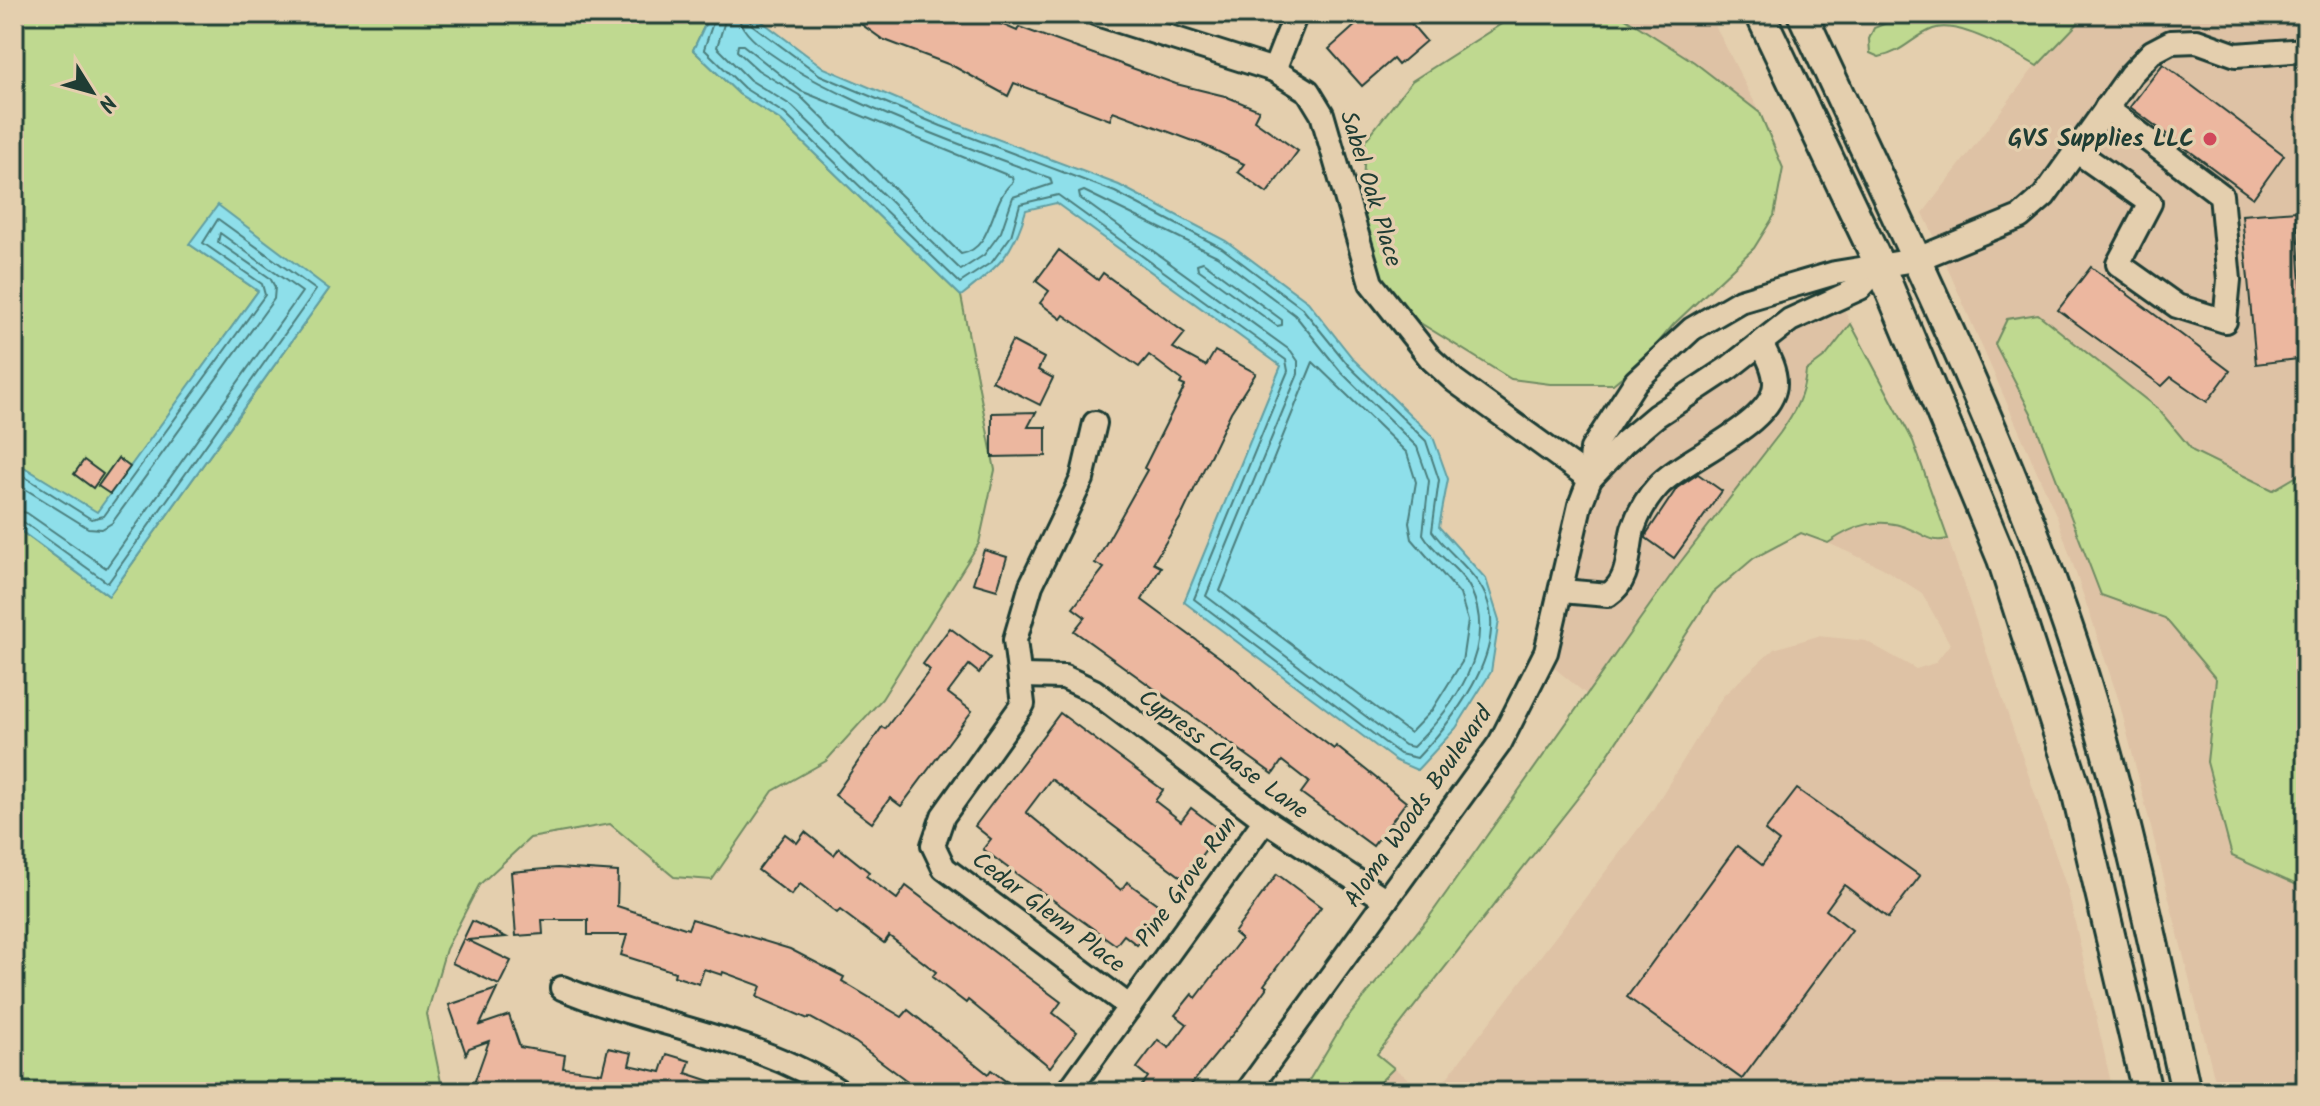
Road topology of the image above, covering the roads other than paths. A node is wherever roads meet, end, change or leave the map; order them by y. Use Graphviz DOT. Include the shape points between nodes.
graph roads {
  1 [pos="1097,14"];
  2 [pos="1296,14"];
  3 [pos="1760,14"];
  4 [pos="1802,14"];
  5 [pos="2304,45"];
  6 [pos="1274,70"];
  7 [pos="2106,108"];
  8 [pos="2076,151"];
  9 [pos="1915,260"];
  10 [pos="1880,266"];
  11 [pos="1761,343"];
  12 [pos="1095,423"];
  13 [pos="1590,479"];
  14 [pos="1562,591"];
  15 [pos="1022,676"];
  16 [pos="1265,820"];
  17 [pos="1386,900"];
  18 [pos="562,988"];
  19 [pos="1130,1007"];
  20 [pos="840,1092"];
  21 [pos="1068,1092"];
  22 [pos="1247,1092"];
  23 [pos="2147,1092"];
  24 [pos="2186,1092"];
  1 -- 6 [label="street, Sabel Oak Place"];
  2 -- 6 [label="street"];
  3 -- 10 [label="main road"];
  4 -- 9 [label="main road"];
  5 -- 7 [label="street, Aloma Woods Boulevard" via="2236,55 2197,41 2171,42 2152,52"];
  6 -- 13 [label="street, Sabel Oak Place" via="1308,91 1322,114 1371,283 1455,381"];
  7 -- 8 [label="street, Aloma Woods Boulevard"];
  7 -- 8 [label="street" via="2221,195 2229,280 2225,321 2177,306 2118,264 2150,203"];
  8 -- 9 [label="street, Aloma Woods Boulevard" via="2044,196 2020,217"];
  9 -- 10 [label="street, Aloma Woods Boulevard"];
  9 -- 24 [label="main road" via="2035,533 2089,688 2133,851"];
  10 -- 11 [label="street, Aloma Woods Boulevard" via="1860,288 1790,320"];
  10 -- 13 [label="street, Aloma Woods Boulevard" via="1835,273 1740,301 1692,329 1636,381 1592,449"];
  10 -- 23 [label="main road" via="2002,559 2053,710"];
  11 -- 13 [label="street, Aloma Woods Boulevard" via="1641,428"];
  11 -- 14 [label="street" via="1775,384 1767,406 1657,487 1634,525 1627,570 1615,591"];
  12 -- 15 [label="street, Cedar Glenn Place" via="1082,479 1031,585 1015,640"];
  13 -- 14 [label="street, Aloma Woods Boulevard"];
  14 -- 17 [label="street, Aloma Woods Boulevard" via="1546,652 1500,743"];
  15 -- 16 [label="street, Cypress Chase Lane" via="1064,677 1094,691"];
  15 -- 19 [label="street, Cedar Glenn Place" via="1023,704 943,816 933,845 944,868"];
  16 -- 17 [label="street, Cypress Chase Lane"];
  16 -- 19 [label="street, Pine Grove Run"];
  17 -- 22 [label="street, Aloma Woods Boulevard"];
  18 -- 20 [label="street" via="616,1011 746,1045"];
  19 -- 21 [label="street, Pine Grove Run"];
}
